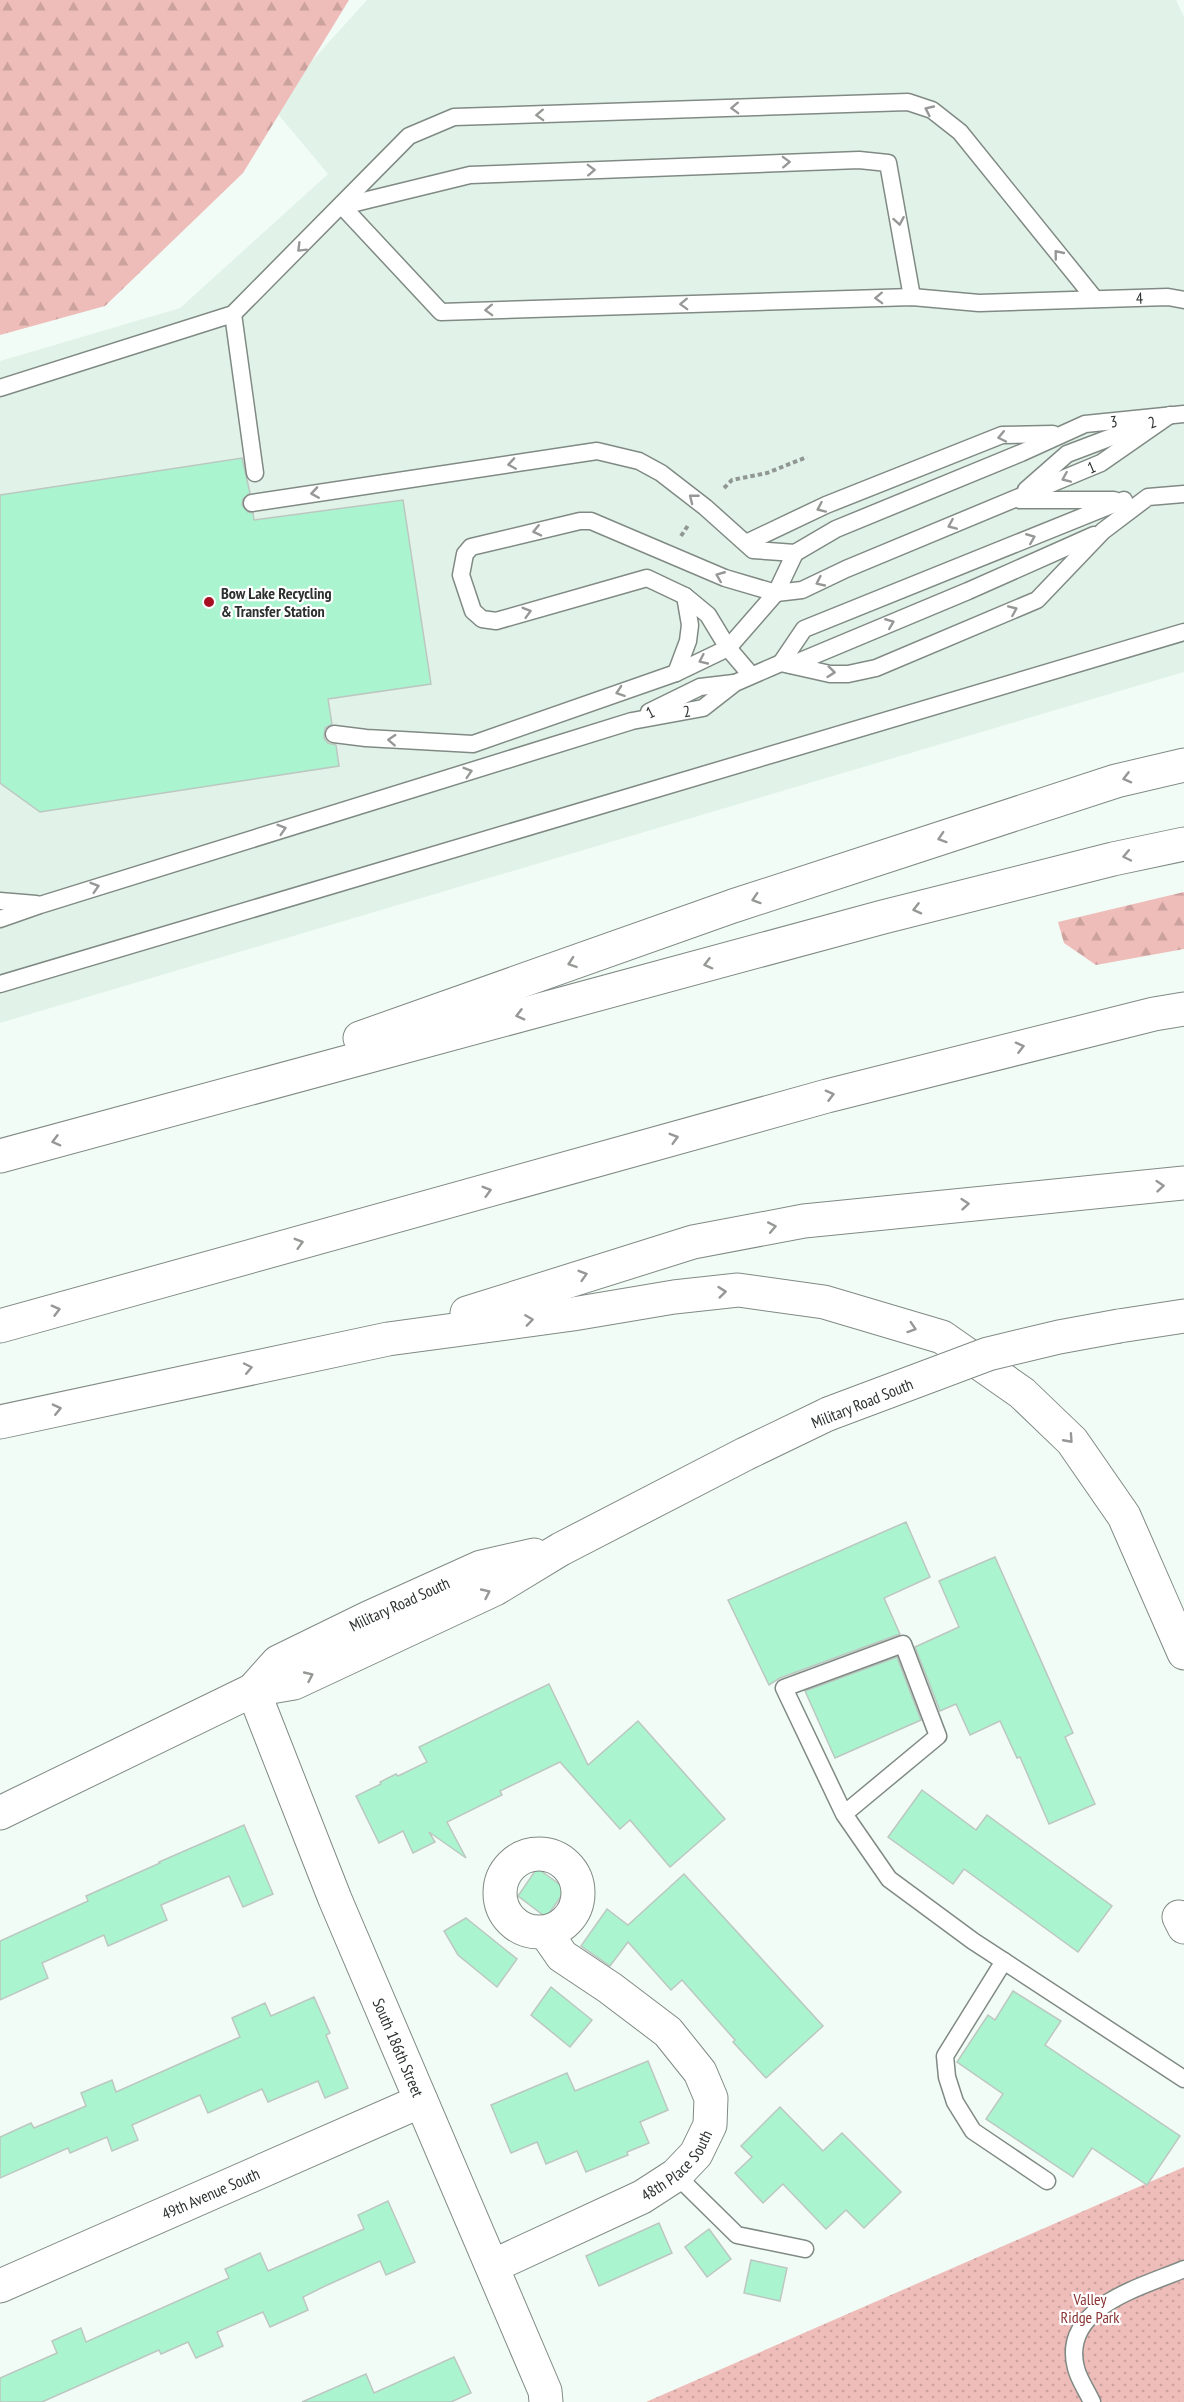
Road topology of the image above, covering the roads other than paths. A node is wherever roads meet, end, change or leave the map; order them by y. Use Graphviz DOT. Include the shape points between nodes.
graph roads {
  1 [pos="342,206"];
  2 [pos="912,297"];
  3 [pos="1095,299"];
  4 [pos="1184,300"];
  5 [pos="233,314"];
  6 [pos="0,388"];
  7 [pos="1177,415"];
  8 [pos="1060,434"];
  9 [pos="255,474"];
  10 [pos="1176,495"];
  11 [pos="1148,497"];
  12 [pos="1124,500"];
  13 [pos="1010,502"];
  14 [pos="252,503"];
  15 [pos="1184,504"];
  16 [pos="1103,531"];
  17 [pos="746,543"];
  18 [pos="795,553"];
  19 [pos="776,593"];
  20 [pos="685,596"];
  21 [pos="1184,620"];
  22 [pos="1184,632"];
  23 [pos="1154,640"];
  24 [pos="728,648"];
  25 [pos="786,664"];
  26 [pos="676,673"];
  27 [pos="743,679"];
  28 [pos="334,734"];
  29 [pos="1184,765"];
  30 [pos="1184,844"];
  31 [pos="0,901"];
  32 [pos="40,905"];
  33 [pos="0,919"];
  34 [pos="0,984"];
  35 [pos="1184,1008"];
  36 [pos="112,1125"];
  37 [pos="0,1156"];
  38 [pos="1184,1183"];
  39 [pos="1184,1316"];
  40 [pos="0,1326"];
  41 [pos="388,1339"];
  42 [pos="0,1422"];
  43 [pos="1184,1653"];
  44 [pos="253,1690"];
  45 [pos="0,1813"];
  46 [pos="844,1814"];
  47 [pos="546,1932"];
  48 [pos="1004,1961"];
  49 [pos="1184,2079"];
  50 [pos="421,2101"];
  51 [pos="676,2175"];
  52 [pos="1047,2181"];
  53 [pos="805,2249"];
  54 [pos="493,2266"];
  55 [pos="1184,2269"];
  56 [pos="0,2286"];
  57 [pos="546,2402"];
  58 [pos="1092,2402"];
  2 -- 1 [label="lane, 4, one-way" via="441,312"];
  1 -- 2 [label="lane, one-way" via="470,174 859,159 888,163"];
  3 -- 1 [label="lane, one-way" via="960,132 932,110 908,102 454,117 409,136"];
  1 -- 5 [label="lane, one-way"];
  2 -- 3 [label="lane, 4" via="979,303"];
  3 -- 4 [label="lane, 4"];
  5 -- 6 [label="lane"];
  5 -- 9 [label="lane"];
  7 -- 8 [label="lane, 3" via="1085,424"];
  7 -- 13 [label="lane, 1, one-way" via="1101,463"];
  7 -- 13 [label="lane, 2" via="1067,454"];
  8 -- 17 [label="lane, one-way" via="1002,435 826,505"];
  8 -- 18 [label="lane, 3" via="836,530"];
  10 -- 11 [label="lane"];
  10 -- 15 [label="lane"];
  11 -- 12 [label="lane"];
  11 -- 16 [label="lane"];
  12 -- 13 [label="lane"];
  25 -- 12 [label="lane, one-way" via="804,629"];
  13 -- 19 [label="lane, 1, one-way" via="802,590"];
  17 -- 14 [label="lane, one-way" via="661,473 639,461 597,451"];
  25 -- 16 [label="lane, 2, one-way" via="968,591"];
  25 -- 16 [label="lane, one-way" via="830,674 876,668 1037,600"];
  17 -- 18 [label="lane" via="753,550"];
  18 -- 19 [label="lane"];
  19 -- 20 [label="lane, one-way" via="725,578 591,521 471,547 465,554 461,574 473,611 482,619 496,621 647,578"];
  19 -- 24 [label="lane"];
  20 -- 24 [label="lane" via="708,615"];
  20 -- 26 [label="lane" via="690,625"];
  21 -- 23 [label="lane"];
  22 -- 23 [label="lane"];
  23 -- 34 [label="lane"];
  24 -- 26 [label="lane, one-way"];
  24 -- 27 [label="lane"];
  25 -- 27 [label="lane, 2"];
  26 -- 28 [label="lane, one-way" via="473,744"];
  32 -- 27 [label="lane, 2, one-way" via="632,721 703,708"];
  29 -- 36 [label="main road, one-way" via="1116,781 733,906"];
  30 -- 36 [label="main road, one-way" via="883,917"];
  31 -- 32 [label="lane"];
  32 -- 33 [label="lane, 2"];
  40 -- 35 [label="main road, one-way" via="827,1096"];
  36 -- 37 [label="main road, one-way"];
  41 -- 38 [label="main road, one-way" via="693,1242 804,1221"];
  39 -- 44 [label="main road, Military Road South, bridge" via="1059,1337 988,1354 828,1414 561,1549 481,1567 368,1618 278,1662"];
  42 -- 41 [label="main road, one-way"];
  41 -- 43 [label="main road, one-way" via="738,1290 824,1302 942,1337 1022,1393 1072,1440 1124,1516"];
  44 -- 45 [label="main road, Military Road South"];
  44 -- 50 [label="main road, South 186th Street" via="335,1899"];
  46 -- 46 [label="lane" via="784,1688 903,1644 939,1736"];
  46 -- 48 [label="lane" via="890,1879"];
  47 -- 51 [label="main road, 48th Place South" via="562,1956 668,2032 700,2072 711,2098 710,2125 696,2154"];
  48 -- 49 [label="lane"];
  48 -- 52 [label="lane" via="945,2056 947,2077 955,2102 973,2132"];
  50 -- 54 [label="main road, South 186th Street"];
  50 -- 56 [label="main road, 49th Avenue South"];
  51 -- 53 [label="lane" via="737,2235"];
  51 -- 54 [label="main road, 48th Place South" via="642,2197"];
  54 -- 57 [label="main road, South 186th Street" via="545,2391"];
  55 -- 58 [label="lane" via="1100,2306 1086,2320 1077,2337 1076,2368"];
}
